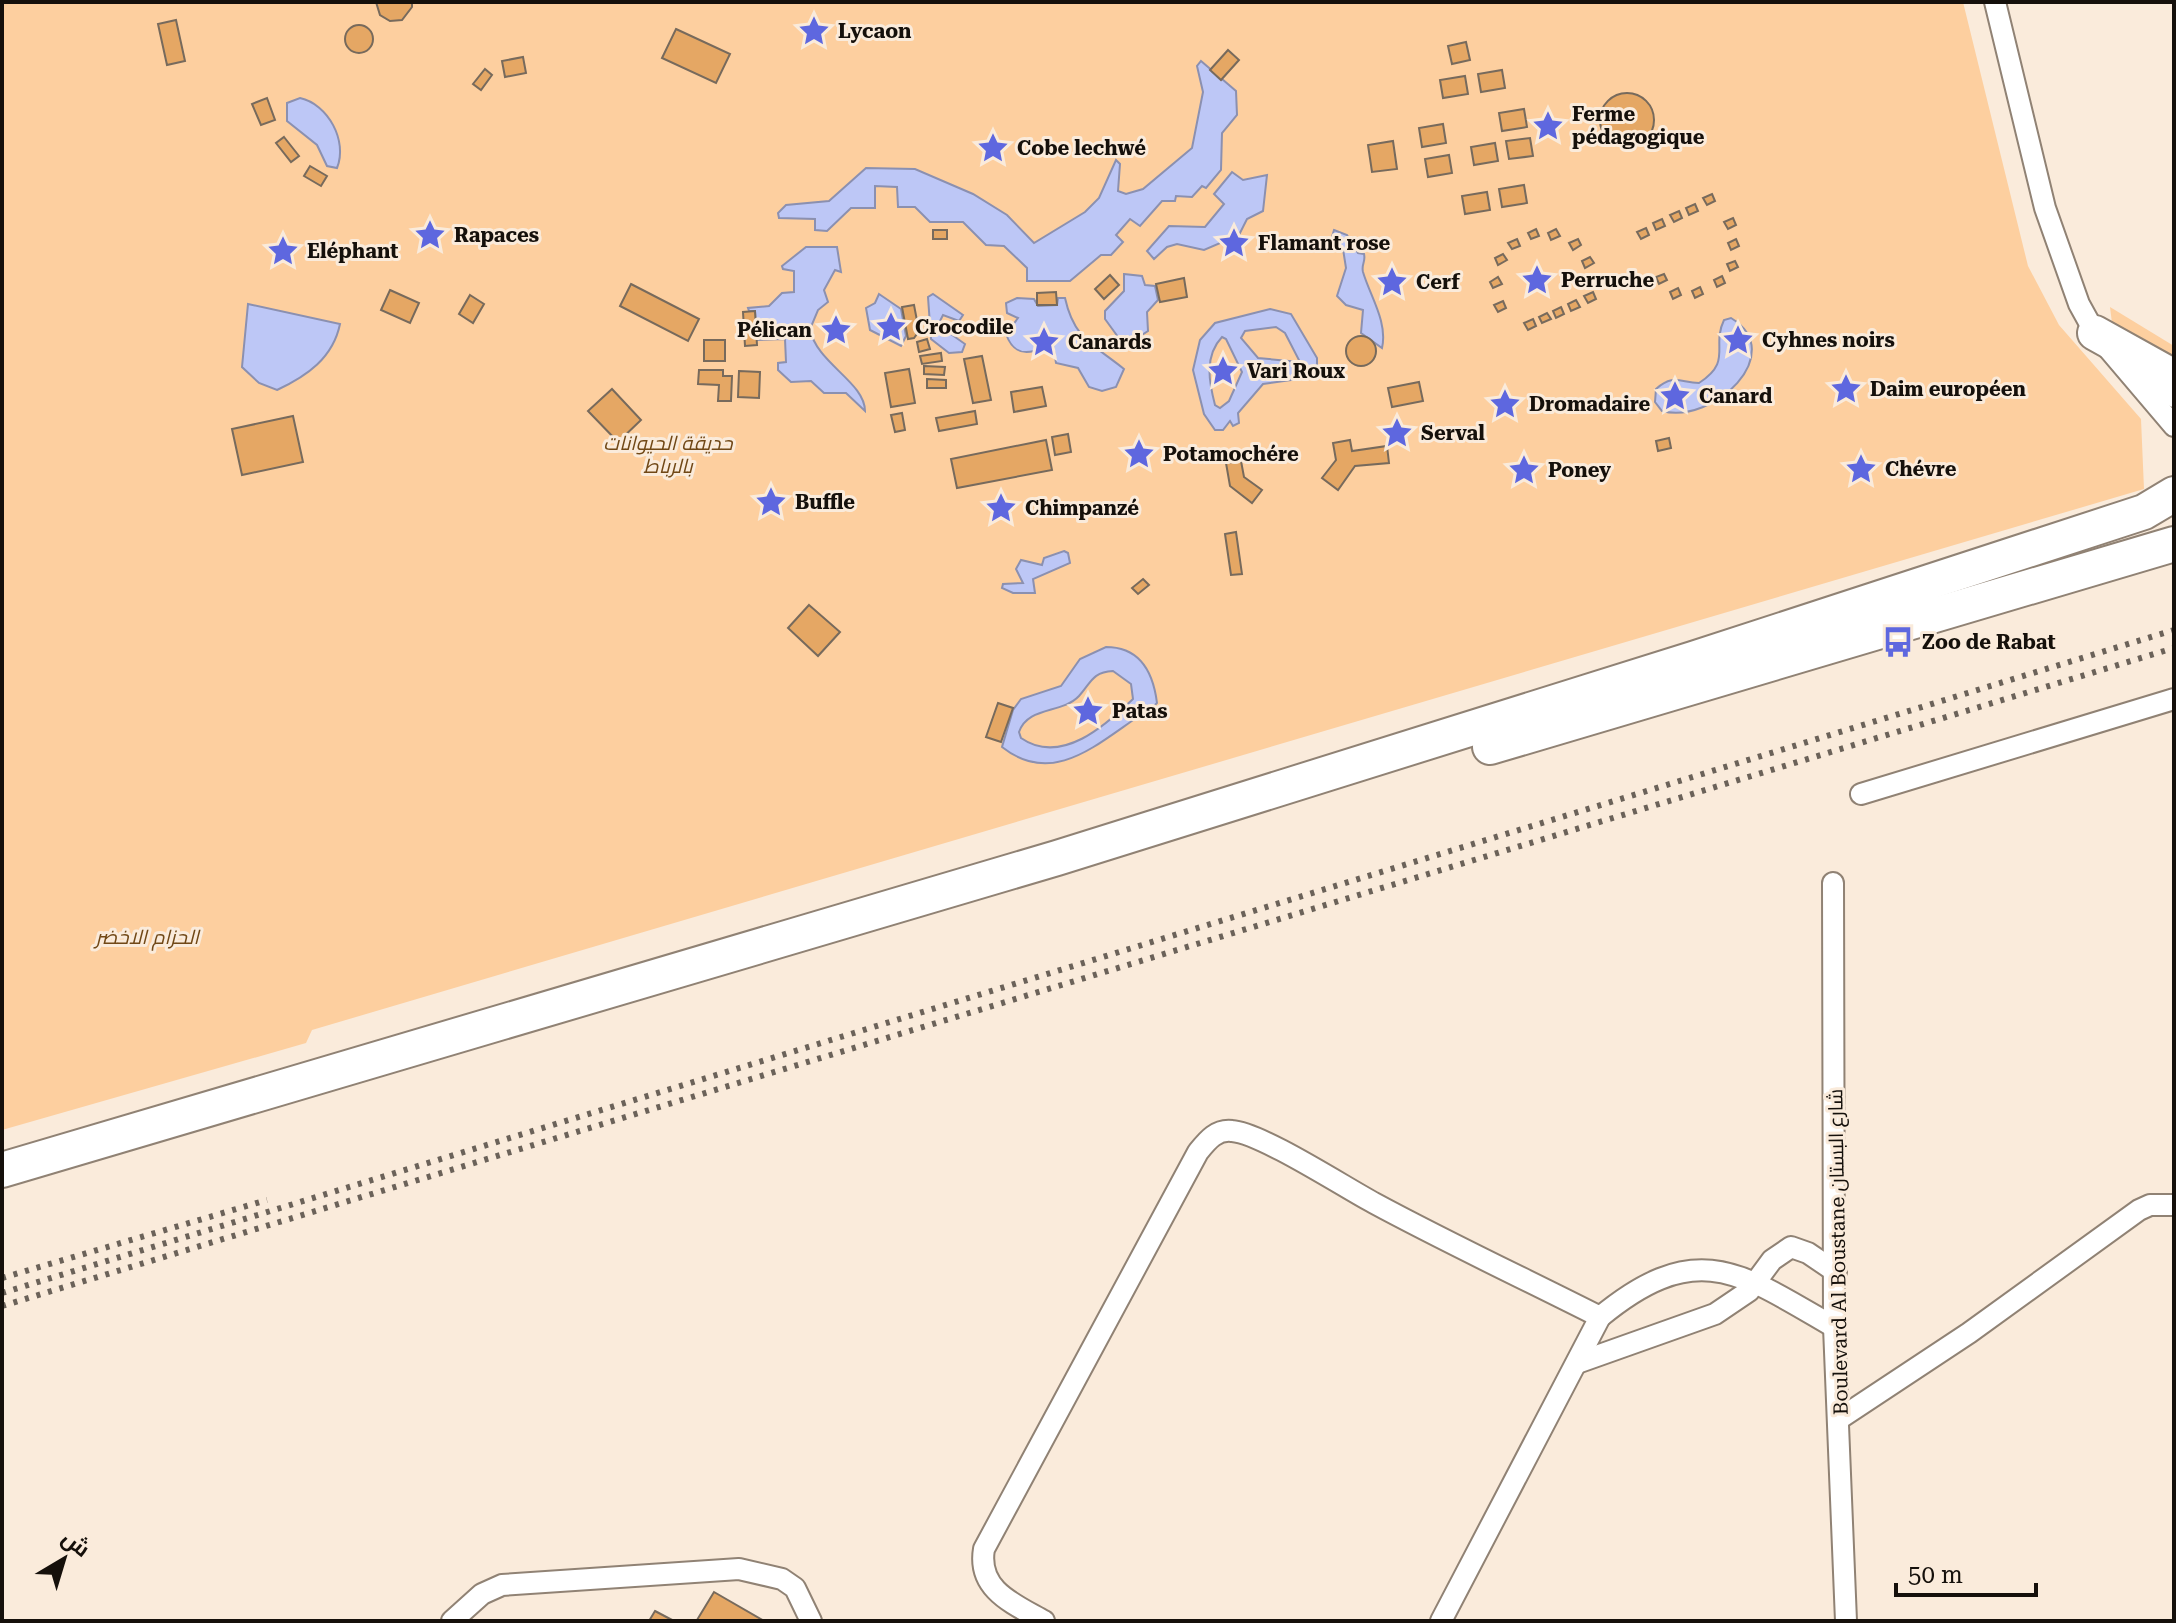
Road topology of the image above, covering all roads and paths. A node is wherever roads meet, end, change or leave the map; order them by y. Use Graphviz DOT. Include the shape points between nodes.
graph roads {
  1 [pos="1995,2"];
  2 [pos="2095,333"];
  3 [pos="2123,363"];
  4 [pos="2174,377"];
  5 [pos="2174,397"];
  6 [pos="2174,426"];
  7 [pos="2174,494"];
  8 [pos="2174,518"];
  9 [pos="2174,544"];
  10 [pos="2045,582"];
  11 [pos="2174,699"];
  12 [pos="1861,794"];
  13 [pos="1833,883"];
  14 [pos="2,1170"];
  15 [pos="2,1189"];
  16 [pos="2174,1205"];
  17 [pos="1836,1272"];
  18 [pos="1758,1282"];
  19 [pos="1600,1317"];
  20 [pos="1834,1327"];
  21 [pos="1577,1363"];
  22 [pos="1839,1419"];
  23 [pos="452,1621"];
  24 [pos="811,1621"];
  25 [pos="1044,1621"];
  26 [pos="1441,1621"];
  27 [pos="1846,1621"];
  1 -- 2 [label="street" via="2054,242"];
  2 -- 3 [label="street"];
  2 -- 4 [label="highway"];
  3 -- 5 [label="street"];
  3 -- 6 [label="street"];
  7 -- 14 [label="highway" via="2144,512 2099,527 1072,853"];
  8 -- 10 [label="highway" via="2112,543"];
  9 -- 10 [label="highway"];
  10 -- 15 [label="highway"];
  11 -- 12 [label="street"];
  13 -- 17 [label="street, Boulevard Al Boustane شارع البستان"];
  16 -- 22 [label="street" via="2139,1210"];
  17 -- 18 [label="street" via="1791,1247 1772,1260"];
  17 -- 20 [label="street, Boulevard Al Boustane شارع البستان"];
  18 -- 19 [label="street" via="1705,1268 1650,1284"];
  18 -- 20 [label="street"];
  18 -- 21 [label="street" via="1715,1314"];
  19 -- 21 [label="street"];
  19 -- 25 [label="street" via="1258,1140 1231,1130 1210,1137 984,1549 981,1565 989,1585"];
  20 -- 22 [label="street, Boulevard Al Boustane شارع البستان"];
  21 -- 26 [label="street"];
  22 -- 27 [label="street, Boulevard Al Boustane شارع البستان"];
  23 -- 24 [label="street" via="482,1594 502,1585 739,1569 782,1579 795,1588"];
}
